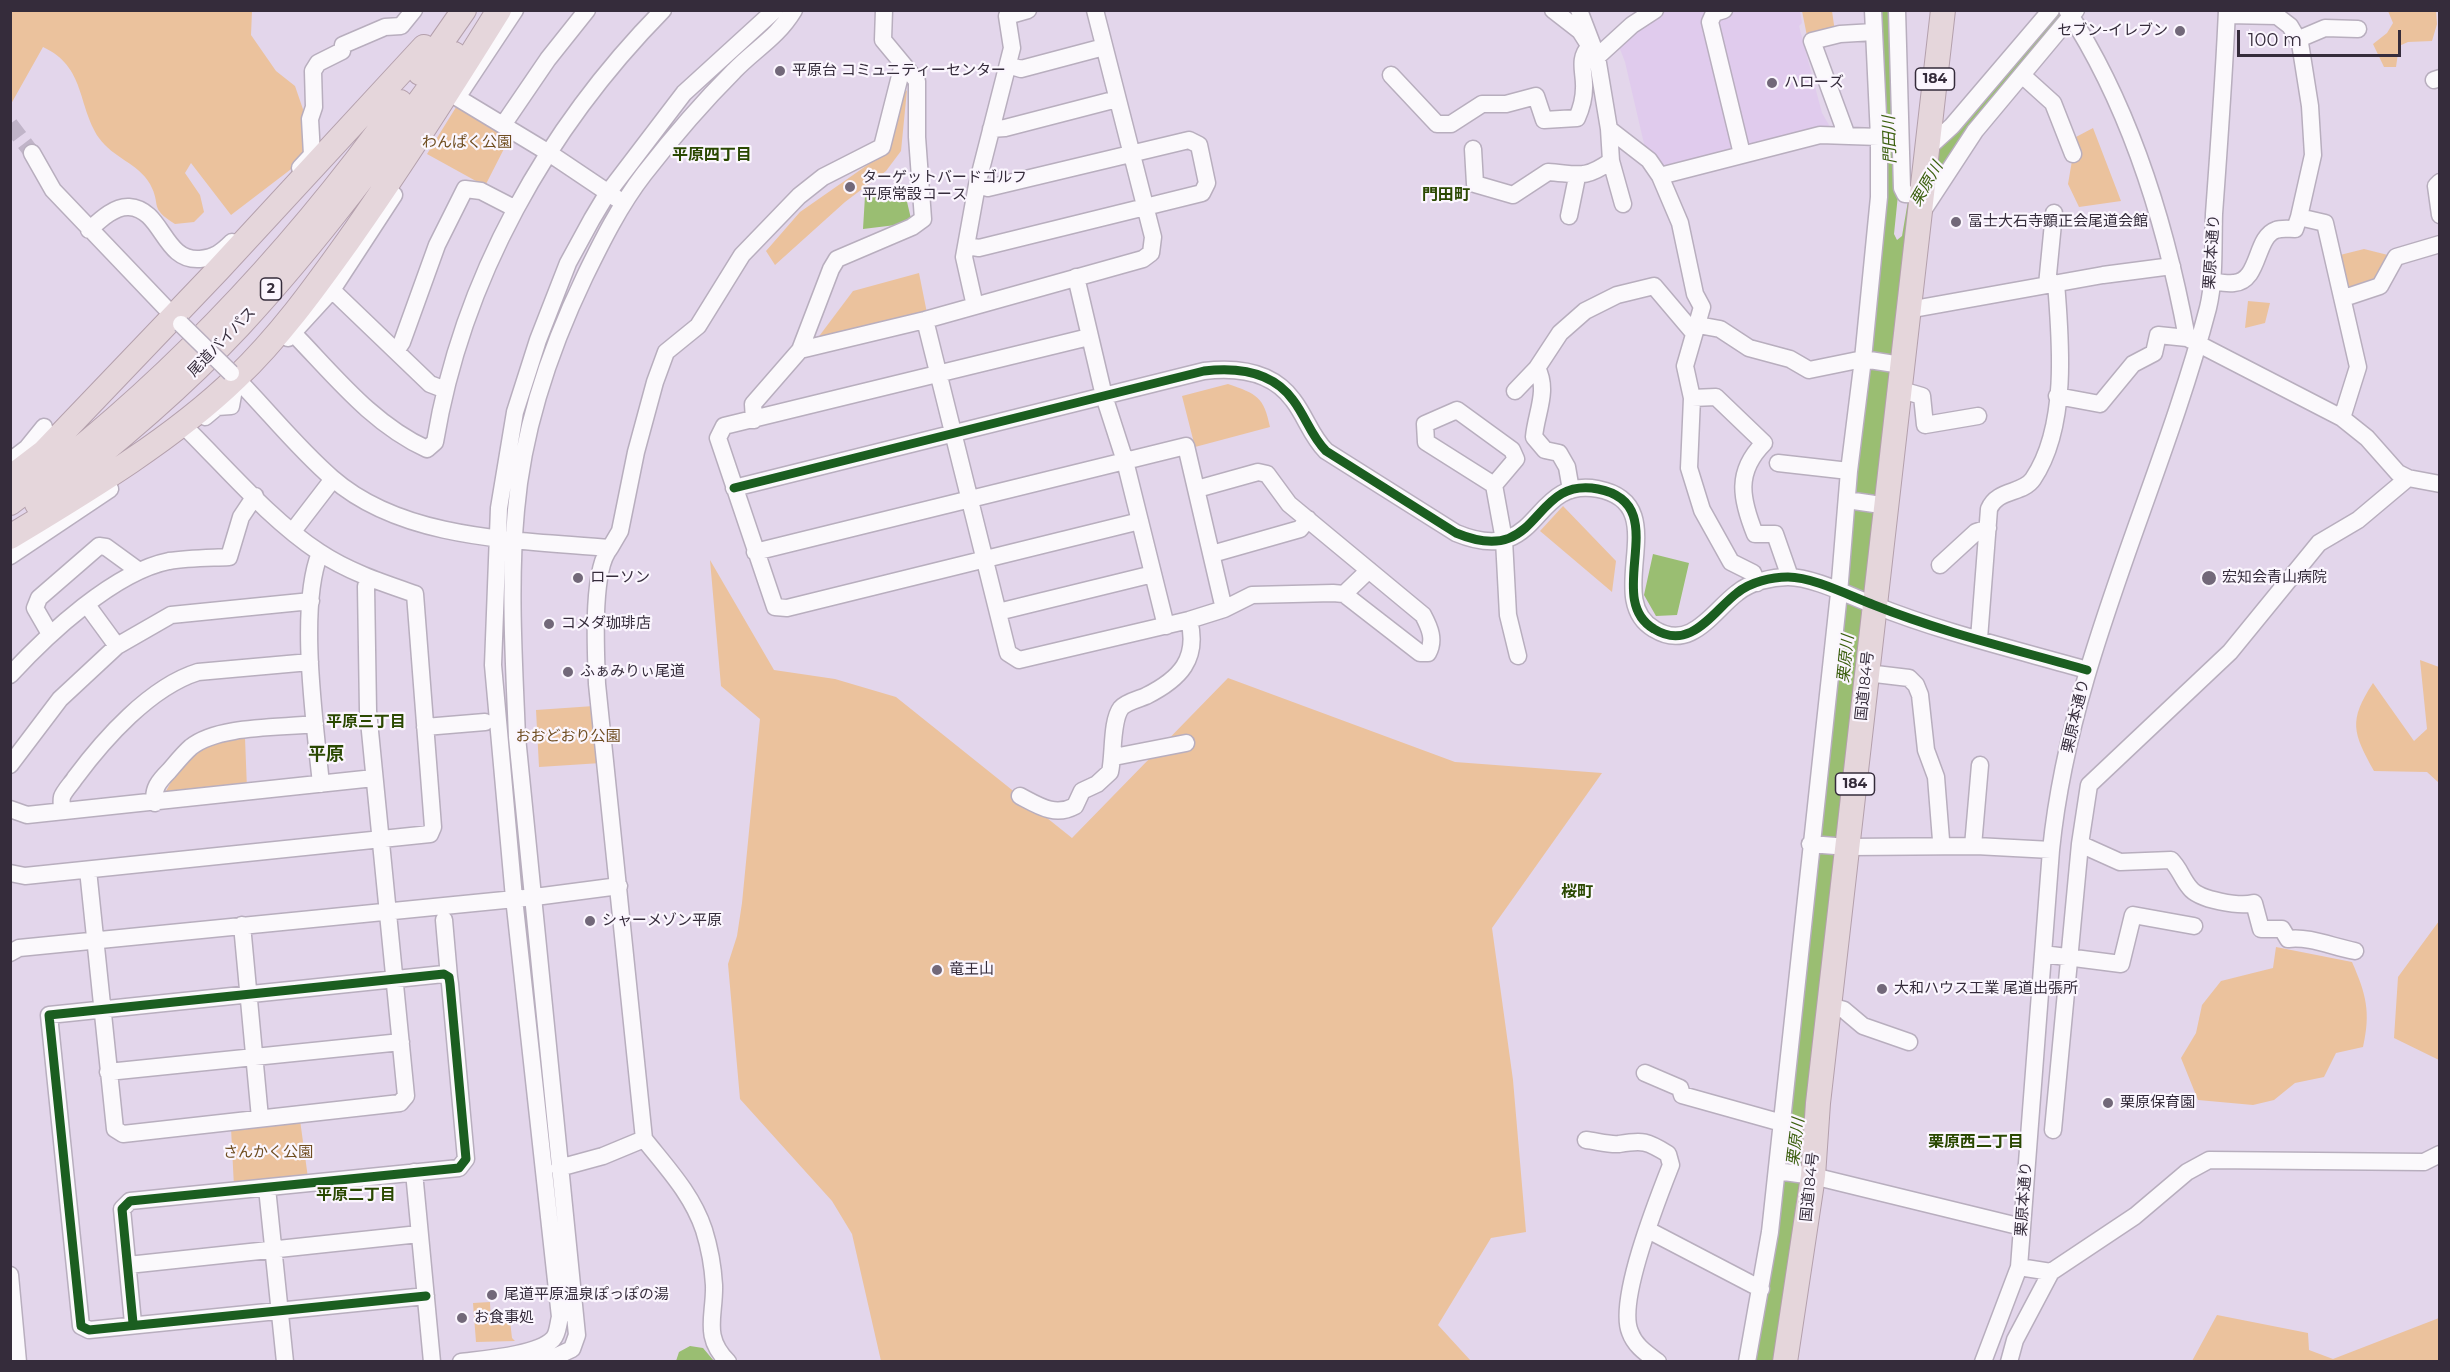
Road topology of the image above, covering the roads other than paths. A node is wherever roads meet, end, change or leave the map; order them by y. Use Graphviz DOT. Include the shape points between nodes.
graph roads {
  1 [pos="414,10"];
  2 [pos="455,10"];
  3 [pos="464,10"];
  4 [pos="485,10"];
  5 [pos="499,10"];
  6 [pos="515,10"];
  7 [pos="587,10"];
  8 [pos="663,10"];
  9 [pos="794,10"];
  10 [pos="884,10"];
  11 [pos="1028,10"];
  12 [pos="1095,10"];
  13 [pos="1553,10"];
  14 [pos="1579,10"];
  15 [pos="1655,10"];
  16 [pos="1724,10"];
  17 [pos="1873,10"];
  18 [pos="1897,10"];
  19 [pos="1943,10"];
  20 [pos="2051,10"];
  21 [pos="2071,13"];
  22 [pos="2227,13"];
  23 [pos="769,15"];
  24 [pos="2358,29"];
  25 [pos="1874,32"];
  26 [pos="778,34"];
  27 [pos="2299,39"];
  28 [pos="1104,48"];
  29 [pos="1594,49"];
  30 [pos="903,64"];
  31 [pos="1008,65"];
  32 [pos="1391,75"];
  33 [pos="2022,75"];
  34 [pos="458,98"];
  35 [pos="1117,99"];
  36 [pos="503,125"];
  37 [pos="991,129"];
  38 [pos="1609,129"];
  39 [pos="1847,136"];
  40 [pos="1879,137"];
  41 [pos="1929,147"];
  42 [pos="1473,149"];
  43 [pos="32,153"];
  44 [pos="549,153"];
  45 [pos="1131,154"];
  46 [pos="1742,154"];
  47 [pos="2073,154"];
  48 [pos="1611,161"];
  49 [pos="1660,176"];
  50 [pos="1577,177"];
  51 [pos="2439,182"];
  52 [pos="977,185"];
  53 [pos="607,194"];
  54 [pos="625,202"];
  55 [pos="1919,203"];
  56 [pos="1623,204"];
  57 [pos="514,208"];
  58 [pos="1145,208"];
  59 [pos="2054,213"];
  60 [pos="2439,215"];
  61 [pos="1569,216"];
  62 [pos="2299,217"];
  63 [pos="89,230"];
  64 [pos="2439,244"];
  65 [pos="966,246"];
  66 [pos="2172,266"];
  67 [pos="1076,277"];
  68 [pos="2210,281"];
  69 [pos="2051,284"];
  70 [pos="332,290"];
  71 [pos="2344,298"];
  72 [pos="975,306"];
  73 [pos="1908,310"];
  74 [pos="177,320"];
  75 [pos="925,320"];
  76 [pos="1695,328"];
  77 [pos="293,333"];
  78 [pos="1089,337"];
  79 [pos="2192,341"];
  80 [pos="800,350"];
  81 [pos="396,351"];
  82 [pos="1866,360"];
  83 [pos="1897,365"];
  84 [pos="1537,368"];
  85 [pos="938,373"];
  86 [pos="234,375"];
  87 [pos="444,389"];
  88 [pos="1898,389"];
  89 [pos="1515,391"];
  90 [pos="1104,396"];
  91 [pos="2057,396"];
  92 [pos="1692,398"];
  93 [pos="1978,416"];
  94 [pos="2342,418"];
  95 [pos="754,420"];
  96 [pos="44,427"];
  97 [pos="189,431"];
  98 [pos="954,434"];
  99 [pos="10,461"];
  100 [pos="1125,461"];
  101 [pos="1778,463"];
  102 [pos="1849,471"];
  103 [pos="10,478"];
  104 [pos="2408,478"];
  105 [pos="333,479"];
  106 [pos="2433,482"];
  107 [pos="1494,485"];
  108 [pos="734,488"];
  109 [pos="1197,489"];
  110 [pos="1571,490"];
  111 [pos="2439,494"];
  112 [pos="255,496"];
  113 [pos="970,499"];
  114 [pos="1851,500"];
  115 [pos="10,503"];
  116 [pos="1883,505"];
  117 [pos="1308,519"];
  118 [pos="1140,521"];
  119 [pos="10,525"];
  120 [pos="1988,528"];
  121 [pos="293,531"];
  122 [pos="10,537"];
  123 [pos="496,538"];
  124 [pos="1504,540"];
  125 [pos="514,541"];
  126 [pos="610,548"];
  127 [pos="320,552"];
  128 [pos="755,552"];
  129 [pos="1212,554"];
  130 [pos="10,556"];
  131 [pos="985,558"];
  132 [pos="1940,565"];
  133 [pos="1369,570"];
  134 [pos="139,571"];
  135 [pos="1153,574"];
  136 [pos="1790,577"];
  137 [pos="371,580"];
  138 [pos="1757,583"];
  139 [pos="1344,594"];
  140 [pos="1842,594"];
  141 [pos="310,601"];
  142 [pos="1870,603"];
  143 [pos="87,605"];
  144 [pos="1224,609"];
  145 [pos="998,612"];
  146 [pos="1190,620"];
  147 [pos="1166,626"];
  148 [pos="50,634"];
  149 [pos="1980,639"];
  150 [pos="117,646"];
  151 [pos="1518,656"];
  152 [pos="310,662"];
  153 [pos="2087,670"];
  154 [pos="1867,673"];
  155 [pos="10,675"];
  156 [pos="485,722"];
  157 [pos="315,724"];
  158 [pos="425,727"];
  159 [pos="1186,743"];
  160 [pos="1114,757"];
  161 [pos="10,765"];
  162 [pos="1980,765"];
  163 [pos="374,778"];
  164 [pos="321,783"];
  165 [pos="2060,786"];
  166 [pos="2086,792"];
  167 [pos="1020,795"];
  168 [pos="155,803"];
  169 [pos="10,809"];
  170 [pos="62,811"];
  171 [pos="379,839"];
  172 [pos="1813,844"];
  173 [pos="2080,844"];
  174 [pos="1943,846"];
  175 [pos="1973,846"];
  176 [pos="1844,847"];
  177 [pos="2051,850"];
  178 [pos="88,870"];
  179 [pos="10,873"];
  180 [pos="619,886"];
  181 [pos="535,897"];
  182 [pos="514,898"];
  183 [pos="387,910"];
  184 [pos="444,920"];
  185 [pos="242,925"];
  186 [pos="2194,926"];
  187 [pos="94,940"];
  188 [pos="2355,951"];
  189 [pos="10,952"];
  190 [pos="2043,954"];
  191 [pos="2071,956"];
  192 [pos="449,977"];
  193 [pos="394,979"];
  194 [pos="249,995"];
  195 [pos="1830,1006"];
  196 [pos="101,1009"];
  197 [pos="401,1042"];
  198 [pos="1909,1042"];
  199 [pos="253,1058"];
  200 [pos="108,1072"];
  201 [pos="1645,1073"];
  202 [pos="260,1118"];
  203 [pos="1782,1123"];
  204 [pos="2053,1130"];
  205 [pos="644,1139"];
  206 [pos="1586,1140"];
  207 [pos="2439,1154"];
  208 [pos="559,1168"];
  209 [pos="1779,1171"];
  210 [pos="414,1172"];
  211 [pos="1808,1175"];
  212 [pos="267,1188"];
  213 [pos="2022,1227"];
  214 [pos="1648,1230"];
  215 [pos="419,1234"];
  216 [pos="559,1240"];
  217 [pos="273,1250"];
  218 [pos="128,1265"];
  219 [pos="2019,1267"];
  220 [pos="2050,1272"];
  221 [pos="10,1275"];
  222 [pos="1761,1288"];
  223 [pos="426,1296"];
  224 [pos="280,1310"];
  225 [pos="133,1323"];
  226 [pos="18,1362"];
  227 [pos="285,1362"];
  228 [pos="432,1362"];
  229 [pos="461,1362"];
  230 [pos="516,1362"];
  231 [pos="728,1362"];
  232 [pos="1658,1362"];
  233 [pos="1747,1362"];
  234 [pos="1785,1362"];
  235 [pos="1983,1362"];
  236 [pos="2009,1362"];
  1 -- 63 [label="street" via="401,26 385,27 343,45 342,51 318,63 313,71 312,155 222,252 193,260 180,255 145,211 127,206 108,213"];
  2 -- 74 [label="highway"];
  3 -- 115 [label="highway, 尾道バイパス / 2" via="338,185 244,294 142,397"];
  4 -- 119 [label="highway, 尾道バイパス / 2" via="372,168 239,326 136,425"];
  5 -- 86 [label="highway" via="399,169 298,311"];
  6 -- 34 [label="street"];
  7 -- 36 [label="street"];
  8 -- 44 [label="street" via="595,88"];
  9 -- 26 [label="street"];
  10 -- 30 [label="street" via="883,40"];
  11 -- 31 [label="street" via="1007,16 1012,48"];
  12 -- 28 [label="street"];
  13 -- 29 [label="street"];
  14 -- 29 [label="street"];
  15 -- 29 [label="street"];
  16 -- 46 [label="street" via="1714,13 1710,22"];
  17 -- 25 [label="street"];
  18 -- 55 [label="street" via="1902,188"];
  19 -- 41 [label="highway, 国道184号 / 184"];
  20 -- 41 [label="street" via="1952,126"];
  21 -- 33 [label="street"];
  21 -- 66 [label="street" via="2111,89 2134,144"];
  22 -- 27 [label="street" via="2277,16"];
  22 -- 68 [label="street, 栗原本通り"];
  23 -- 26 [label="street"];
  23 -- 53 [label="street" via="684,93"];
  24 -- 27 [label="street" via="2325,28"];
  25 -- 39 [label="street" via="1812,41"];
  25 -- 40 [label="street"];
  26 -- 54 [label="street" via="736,69 682,126"];
  27 -- 62 [label="street" via="2313,155"];
  28 -- 31 [label="street" via="1021,69"];
  28 -- 35 [label="street"];
  29 -- 32 [label="street" via="1584,52 1584,86 1577,118 1544,120 1536,96 1506,104 1482,104 1450,124 1437,124"];
  29 -- 38 [label="street"];
  30 -- 80 [label="street" via="917,81 923,219 837,259"];
  30 -- 126 [label="street" via="882,147 823,177 784,210 742,255 698,326 666,352 636,452 620,531"];
  31 -- 37 [label="street"];
  33 -- 47 [label="street" via="2053,103"];
  33 -- 55 [label="street"];
  34 -- 36 [label="street"];
  34 -- 70 [label="street"];
  35 -- 37 [label="street"];
  35 -- 45 [label="street"];
  36 -- 44 [label="street"];
  37 -- 52 [label="street"];
  38 -- 48 [label="street"];
  38 -- 49 [label="street" via="1649,160"];
  39 -- 40 [label="street"];
  39 -- 46 [label="street" via="1820,135"];
  40 -- 82 [label="street" via="1879,197"];
  41 -- 55 [label="highway, 国道184号 / 184"];
  42 -- 50 [label="street" via="1475,184 1504,195 1513,195 1548,172"];
  43 -- 63 [label="street" via="53,190"];
  44 -- 53 [label="street"];
  44 -- 57 [label="street"];
  45 -- 52 [label="street" via="988,188"];
  45 -- 58 [label="street"];
  45 -- 58 [label="street" via="1190,140 1199,145 1207,183 1202,193"];
  46 -- 49 [label="street"];
  48 -- 50 [label="street" via="1592,174"];
  48 -- 56 [label="street"];
  49 -- 76 [label="street" via="1680,224 1695,294 1702,307"];
  50 -- 61 [label="street"];
  51 -- 60 [label="street"];
  52 -- 65 [label="street"];
  53 -- 54 [label="street"];
  53 -- 123 [label="street" via="568,263 538,340 518,402"];
  54 -- 125 [label="street" via="574,299 544,374 523,454"];
  55 -- 73 [label="highway, 国道184号 / 184"];
  57 -- 81 [label="street" via="481,191 465,189 437,244"];
  57 -- 87 [label="street" via="480,285"];
  58 -- 65 [label="street" via="980,248"];
  58 -- 67 [label="street" via="1153,237 1151,253 1143,259"];
  59 -- 69 [label="street"];
  62 -- 68 [label="street" via="2295,229 2275,230 2268,235 2256,262 2242,279 2233,284"];
  62 -- 71 [label="street" via="2325,223"];
  63 -- 74 [label="street"];
  64 -- 71 [label="street" via="2396,257 2380,286"];
  65 -- 72 [label="street" via="964,257"];
  66 -- 69 [label="street"];
  66 -- 79 [label="street"];
  67 -- 72 [label="street"];
  67 -- 78 [label="street"];
  68 -- 79 [label="street, 栗原本通り" via="2209,305"];
  69 -- 73 [label="street"];
  69 -- 91 [label="street" via="2062,350"];
  70 -- 77 [label="street"];
  70 -- 81 [label="street"];
  71 -- 94 [label="street" via="2358,373"];
  72 -- 75 [label="street"];
  73 -- 83 [label="highway, 国道184号 / 184"];
  74 -- 86 [label="street, bridge"];
  74 -- 103 [label="highway" via="44,452"];
  75 -- 80 [label="street"];
  75 -- 85 [label="street"];
  76 -- 82 [label="street" via="1720,329 1749,348 1790,359 1809,370"];
  76 -- 84 [label="street" via="1654,286 1626,292 1585,311 1560,333"];
  76 -- 92 [label="street" via="1685,366"];
  77 -- 86 [label="street" via="259,367"];
  77 -- 87 [label="street" via="361,404 399,436 427,449 435,442"];
  78 -- 85 [label="street"];
  78 -- 90 [label="street"];
  79 -- 91 [label="street" via="2158,335 2154,353 2133,364 2100,404"];
  79 -- 94 [label="street"];
  79 -- 153 [label="street, 栗原本通り"];
  80 -- 95 [label="street" via="753,404"];
  81 -- 87 [label="street" via="430,384"];
  82 -- 83 [label="street"];
  82 -- 102 [label="street"];
  83 -- 88 [label="highway, 国道184号 / 184"];
  84 -- 89 [label="street"];
  84 -- 110 [label="street" via="1544,392 1534,437 1545,450 1559,453 1567,467"];
  85 -- 95 [label="street"];
  85 -- 98 [label="street"];
  86 -- 97 [label="street" via="231,406 217,406"];
  86 -- 105 [label="street"];
  86 -- 122 [label="highway" via="186,421"];
  88 -- 93 [label="street" via="1922,396 1925,425"];
  88 -- 116 [label="highway, 国道184号 / 184"];
  90 -- 98 [label="street"];
  90 -- 100 [label="street"];
  90 -- 124 [label="street" via="1204,371 1226,368 1258,374 1284,389 1313,438 1326,452 1456,533 1478,542"];
  91 -- 120 [label="street" via="2044,463 2030,484 1992,503"];
  92 -- 136 [label="street" via="1716,397 1764,443 1750,458 1744,476 1743,502 1755,534 1775,534"];
  92 -- 138 [label="street" via="1689,468 1702,510 1731,562 1753,573"];
  94 -- 104 [label="street" via="2367,438 2398,473"];
  95 -- 108 [label="street" via="724,426 718,438"];
  96 -- 99 [label="street"];
  97 -- 112 [label="street"];
  97 -- 130 [label="street"];
  98 -- 108 [label="street"];
  98 -- 113 [label="street"];
  100 -- 109 [label="street" via="1186,446"];
  100 -- 113 [label="street"];
  100 -- 118 [label="street"];
  101 -- 102 [label="street"];
  102 -- 114 [label="street"];
  104 -- 106 [label="street"];
  104 -- 166 [label="street" via="2358,520 2319,543 2230,652 2088,785"];
  105 -- 121 [label="street"];
  105 -- 123 [label="street" via="389,512 424,525"];
  106 -- 111 [label="street" via="2430,488"];
  107 -- 107 [label="street" via="1426,442 1425,424 1456,410 1512,450 1516,459"];
  107 -- 124 [label="street"];
  108 -- 128 [label="street"];
  109 -- 117 [label="street" via="1258,472 1267,474 1289,504"];
  109 -- 129 [label="street"];
  110 -- 124 [label="street" via="1556,495 1527,526"];
  110 -- 138 [label="street" via="1607,491 1625,503 1638,538 1633,603 1654,630 1688,633 1713,618 1739,591"];
  112 -- 121 [label="street"];
  112 -- 134 [label="street" via="241,517 229,557 169,561"];
  113 -- 128 [label="street"];
  113 -- 131 [label="street"];
  114 -- 116 [label="street"];
  114 -- 140 [label="street"];
  116 -- 142 [label="highway, 国道184号 / 184"];
  117 -- 129 [label="street" via="1300,529"];
  117 -- 133 [label="street"];
  118 -- 131 [label="street"];
  118 -- 135 [label="street"];
  120 -- 132 [label="street" via="1976,532"];
  120 -- 149 [label="street"];
  121 -- 127 [label="street"];
  123 -- 125 [label="street"];
  123 -- 182 [label="street" via="493,665"];
  124 -- 151 [label="street" via="1508,615"];
  125 -- 126 [label="street"];
  125 -- 181 [label="street" via="517,735"];
  126 -- 180 [label="street" via="604,554 599,575 595,647"];
  127 -- 137 [label="street"];
  127 -- 141 [label="street" via="313,568"];
  128 -- 131 [label="street" via="776,607 787,608"];
  129 -- 144 [label="street"];
  131 -- 145 [label="street"];
  133 -- 139 [label="street"];
  133 -- 139 [label="street" via="1423,615 1430,628 1432,646 1428,653 1420,653"];
  134 -- 143 [label="street"];
  134 -- 148 [label="street" via="99,546 39,598 35,608"];
  135 -- 145 [label="street"];
  135 -- 147 [label="street"];
  136 -- 138 [label="street"];
  136 -- 140 [label="street" via="1808,579"];
  137 -- 158 [label="street" via="416,594"];
  137 -- 163 [label="street" via="366,586 366,630"];
  139 -- 144 [label="street" via="1252,595"];
  140 -- 142 [label="street"];
  140 -- 172 [label="street"];
  141 -- 150 [label="street" via="171,615"];
  141 -- 152 [label="street"];
  142 -- 149 [label="street"];
  142 -- 154 [label="highway, 国道184号 / 184"];
  143 -- 148 [label="street"];
  143 -- 150 [label="street"];
  144 -- 146 [label="street"];
  145 -- 147 [label="street" via="1008,653 1018,660"];
  146 -- 147 [label="street"];
  146 -- 160 [label="street" via="1194,639 1191,655 1176,678 1122,707 1116,718"];
  148 -- 155 [label="street"];
  149 -- 153 [label="street"];
  150 -- 161 [label="street" via="60,699"];
  152 -- 157 [label="street"];
  152 -- 170 [label="street" via="186,676 121,724 92,755 62,797"];
  153 -- 165 [label="street, 栗原本通り"];
  154 -- 174 [label="street" via="1909,678 1916,685 1926,750 1936,777"];
  154 -- 176 [label="highway, 国道184号 / 184"];
  156 -- 158 [label="street"];
  157 -- 164 [label="street"];
  157 -- 168 [label="street" via="208,737 192,747 160,780 153,794"];
  158 -- 171 [label="street" via="434,827 430,834"];
  159 -- 160 [label="street"];
  160 -- 167 [label="street" via="1110,772 1082,791 1075,806 1064,812 1047,810"];
  162 -- 175 [label="street"];
  163 -- 164 [label="street"];
  163 -- 171 [label="street"];
  164 -- 168 [label="street"];
  165 -- 166 [label="street"];
  165 -- 177 [label="street, 栗原本通り"];
  166 -- 173 [label="street"];
  168 -- 170 [label="street"];
  169 -- 170 [label="street" via="27,815"];
  171 -- 178 [label="street"];
  171 -- 183 [label="street"];
  172 -- 176 [label="street"];
  172 -- 203 [label="street"];
  173 -- 188 [label="street" via="2120,862 2171,860 2190,889 2198,894 2222,902 2254,903 2261,929 2282,929 2288,939 2303,937"];
  173 -- 191 [label="street"];
  174 -- 175 [label="street"];
  174 -- 176 [label="street"];
  175 -- 177 [label="street"];
  176 -- 195 [label="highway, 国道184号 / 184"];
  177 -- 190 [label="street, 栗原本通り"];
  178 -- 179 [label="street" via="25,876"];
  178 -- 187 [label="street"];
  180 -- 181 [label="street"];
  180 -- 205 [label="street"];
  181 -- 182 [label="street"];
  181 -- 208 [label="street"];
  182 -- 183 [label="street"];
  182 -- 216 [label="street"];
  183 -- 185 [label="street"];
  183 -- 193 [label="street"];
  184 -- 192 [label="street"];
  185 -- 187 [label="street"];
  185 -- 194 [label="street"];
  186 -- 191 [label="street" via="2133,915 2121,964"];
  187 -- 189 [label="street"];
  187 -- 196 [label="street"];
  190 -- 191 [label="street"];
  190 -- 213 [label="street, 栗原本通り"];
  191 -- 204 [label="street"];
  192 -- 193 [label="street" via="444,974"];
  192 -- 210 [label="street" via="466,1159 459,1168"];
  193 -- 194 [label="street"];
  193 -- 197 [label="street"];
  194 -- 196 [label="street"];
  194 -- 199 [label="street"];
  195 -- 198 [label="street" via="1844,1010 1863,1026"];
  195 -- 211 [label="highway, 国道184号 / 184"];
  196 -- 200 [label="street"];
  196 -- 225 [label="street" via="50,1015 81,1326 89,1330"];
  197 -- 199 [label="street"];
  197 -- 202 [label="street" via="406,1096 400,1103"];
  199 -- 200 [label="street"];
  199 -- 202 [label="street"];
  200 -- 202 [label="street" via="114,1129 123,1134"];
  201 -- 203 [label="street" via="1680,1088 1682,1095"];
  203 -- 209 [label="street"];
  205 -- 208 [label="street"];
  205 -- 231 [label="street" via="690,1196 704,1232 714,1283 711,1336"];
  206 -- 214 [label="street" via="1618,1144 1630,1140 1652,1144 1668,1154 1671,1165"];
  207 -- 220 [label="street" via="2424,1162 2209,1161 2187,1172 2136,1216"];
  208 -- 216 [label="street"];
  209 -- 211 [label="street"];
  209 -- 222 [label="street"];
  210 -- 212 [label="street"];
  210 -- 215 [label="street"];
  211 -- 213 [label="street"];
  211 -- 234 [label="highway, 国道184号 / 184"];
  212 -- 217 [label="street"];
  212 -- 218 [label="street" via="130,1201 122,1209"];
  213 -- 219 [label="street, 栗原本通り"];
  214 -- 222 [label="street"];
  214 -- 232 [label="street" via="1630,1283 1628,1330 1636,1345"];
  215 -- 217 [label="street"];
  215 -- 223 [label="street"];
  216 -- 229 [label="street" via="560,1317 555,1337 545,1346"];
  216 -- 230 [label="street" via="577,1335 572,1348 557,1356"];
  217 -- 218 [label="street"];
  217 -- 224 [label="street"];
  218 -- 225 [label="street"];
  219 -- 220 [label="street"];
  219 -- 235 [label="street, 栗原本通り"];
  220 -- 236 [label="street" via="2015,1340"];
  221 -- 226 [label="street"];
  222 -- 233 [label="street"];
  223 -- 224 [label="street"];
  223 -- 228 [label="street"];
  224 -- 225 [label="street"];
  224 -- 227 [label="street"];
}
